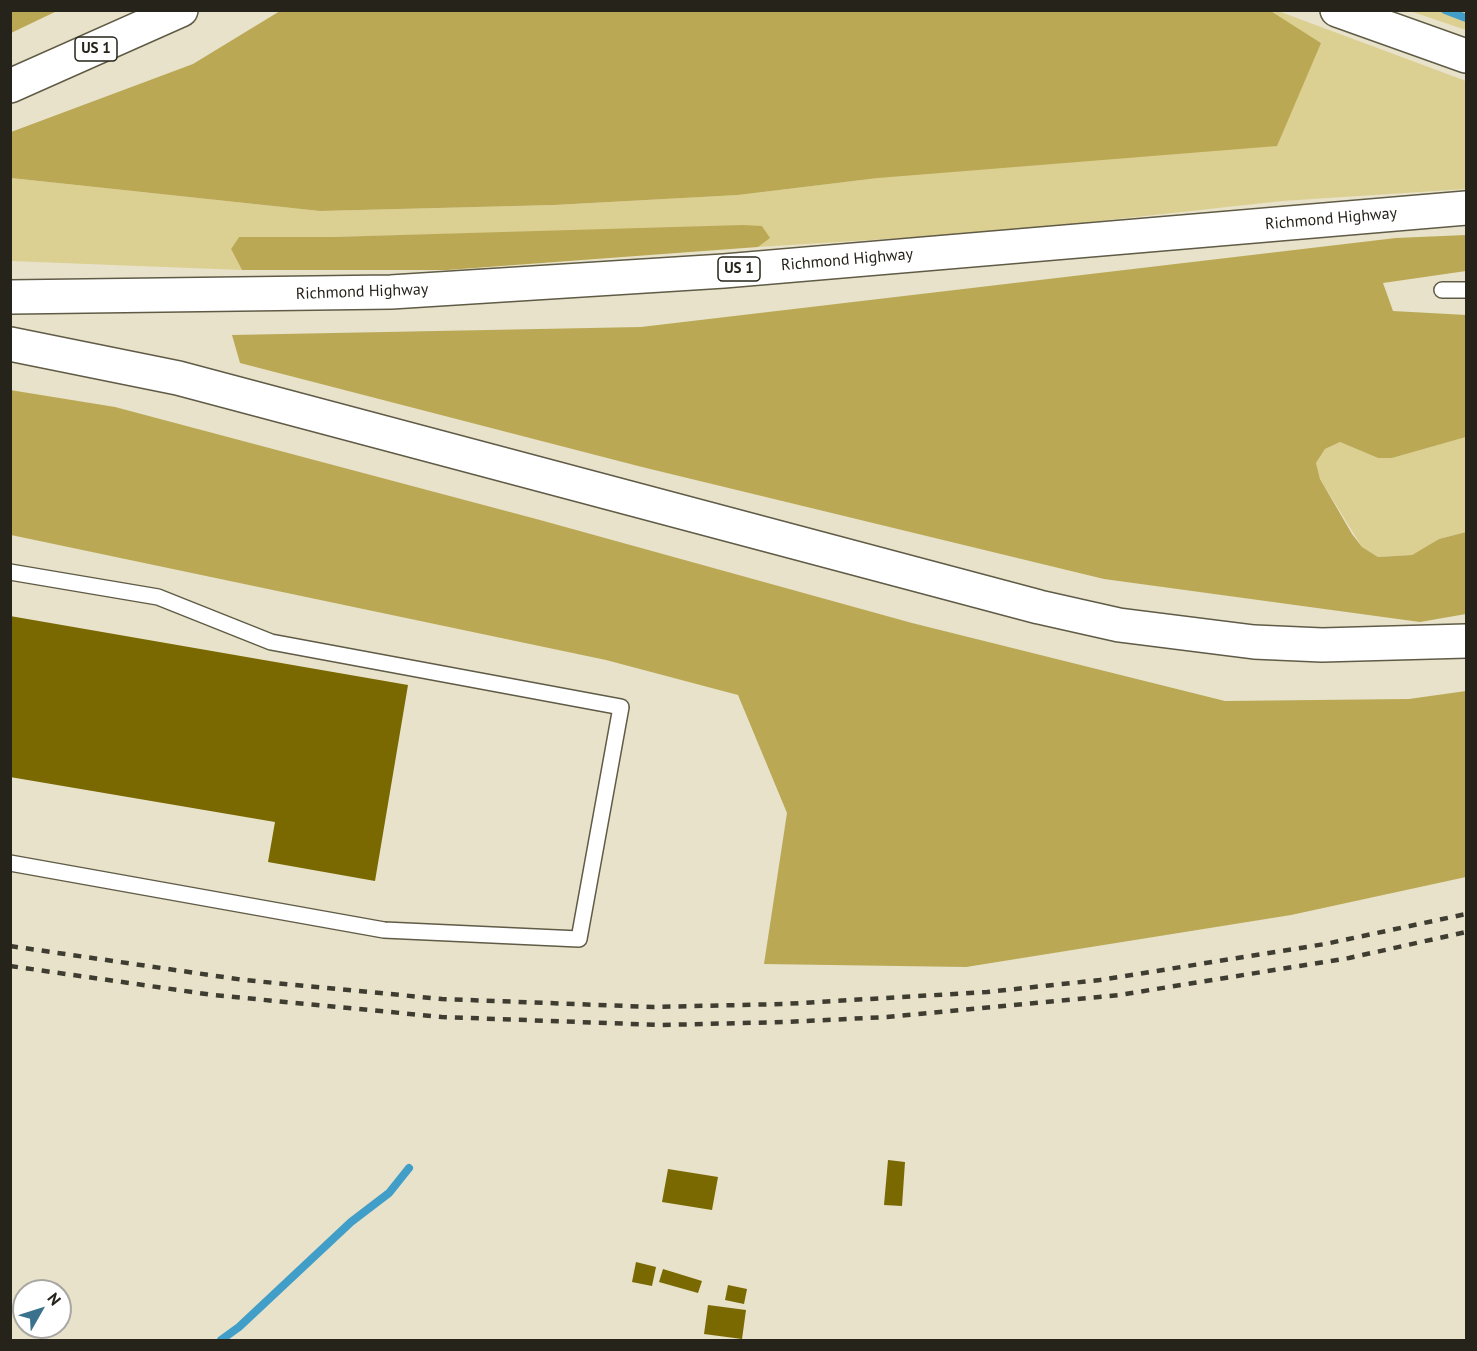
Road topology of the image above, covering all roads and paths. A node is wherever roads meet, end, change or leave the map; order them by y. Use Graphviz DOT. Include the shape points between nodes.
graph roads {
  1 [pos="181,10"];
  2 [pos="1337,10"];
  3 [pos="1467,56"];
  4 [pos="10,86"];
  5 [pos="1467,208"];
  6 [pos="1442,290"];
  7 [pos="1467,290"];
  8 [pos="10,297"];
  9 [pos="10,344"];
  10 [pos="10,572"];
  11 [pos="1467,641"];
  12 [pos="10,863"];
  1 -- 4 [label="main road, US 1"];
  2 -- 3 [label="main road"];
  5 -- 8 [label="main road, Richmond Highway / US 1" via="735,270 391,292"];
  6 -- 7 [label="lane"];
  9 -- 11 [label="main road" via="178,378 1119,625 1254,642 1322,645"];
  10 -- 12 [label="lane" via="158,597 271,642 621,707 579,939 384,930"];
}
